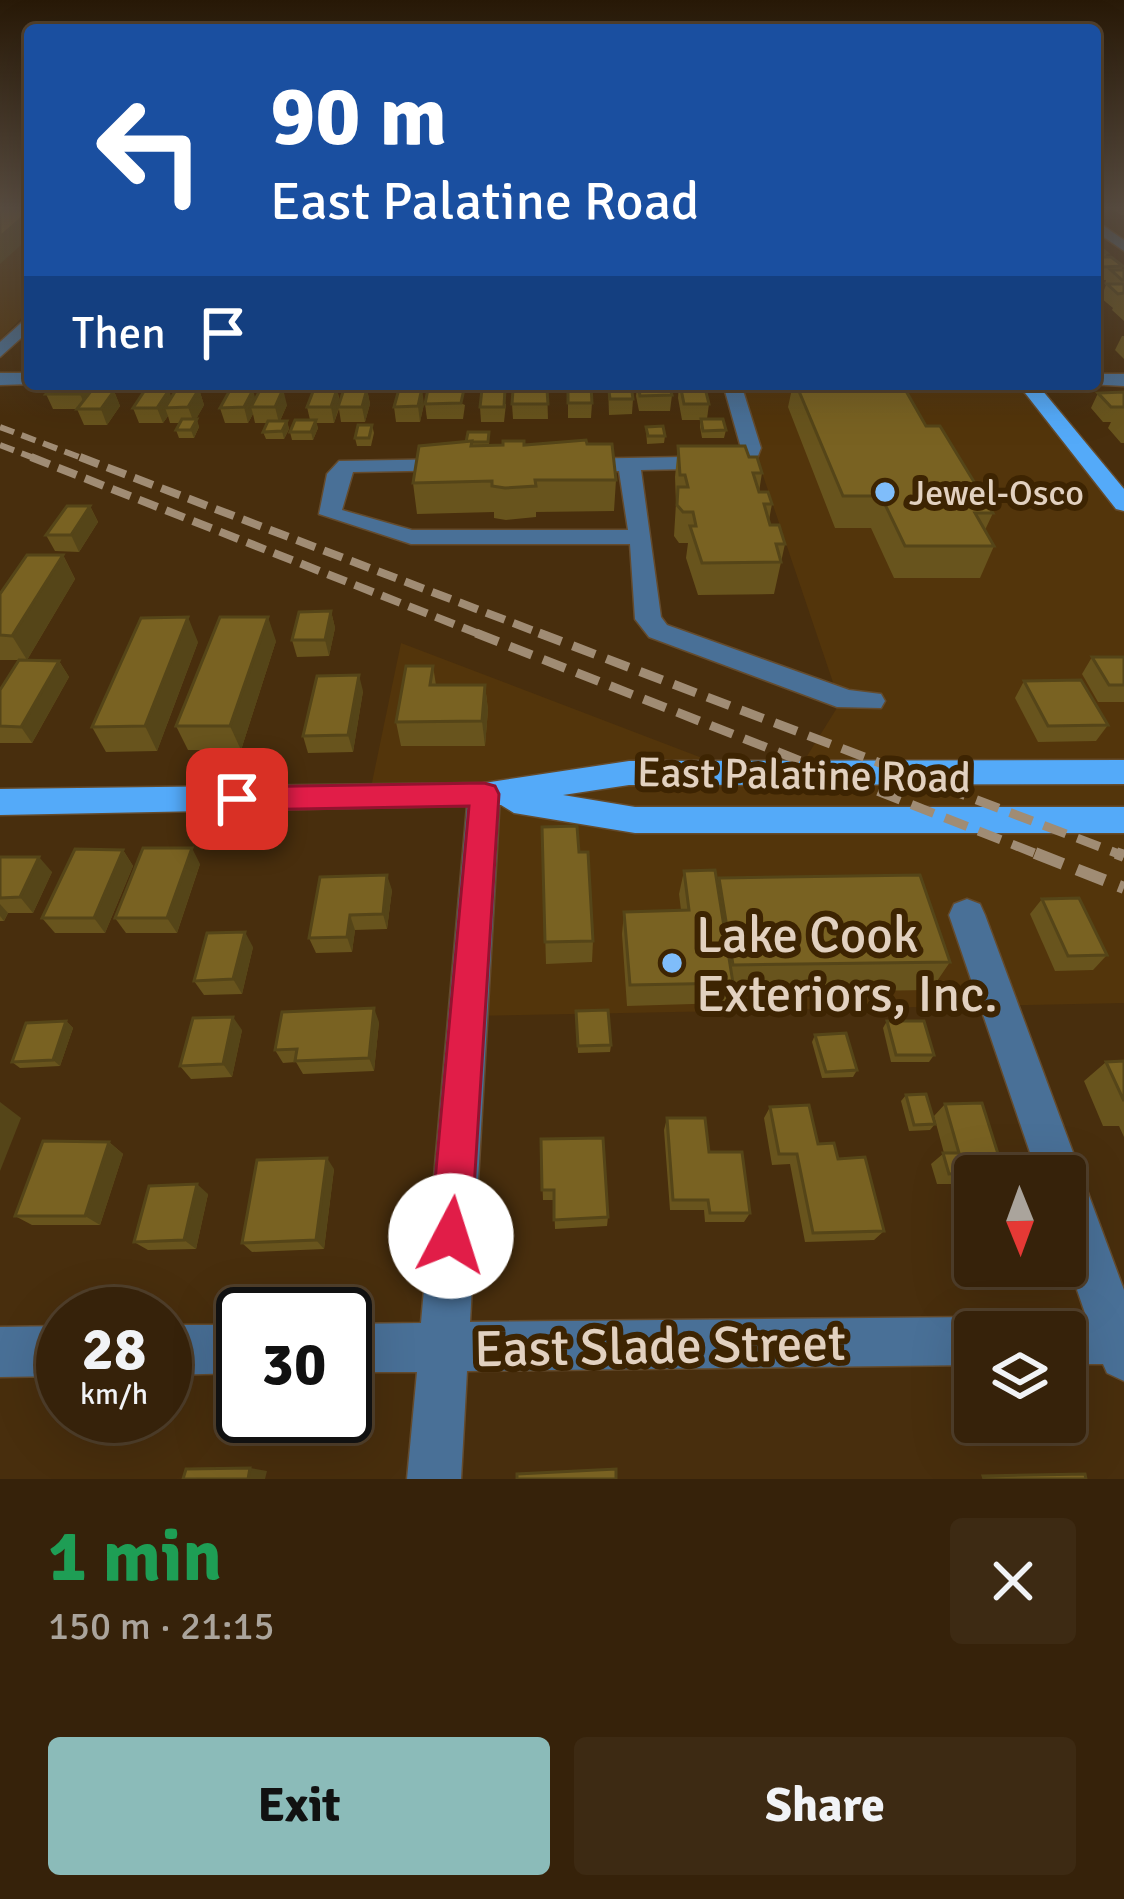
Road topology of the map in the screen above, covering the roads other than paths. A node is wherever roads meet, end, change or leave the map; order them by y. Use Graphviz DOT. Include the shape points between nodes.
graph roads {
  1 [pos="24,326"];
  2 [pos="0,352"];
  3 [pos="734,390"];
  4 [pos="1033,390"];
  5 [pos="629,464"];
  6 [pos="469,465"];
  7 [pos="560,465"];
  8 [pos="1124,504"];
  9 [pos="640,537"];
  10 [pos="871,700"];
  11 [pos="1124,772"];
  12 [pos="484,794"];
  13 [pos="0,802"];
  14 [pos="1124,820"];
  15 [pos="967,915"];
  16 [pos="1053,1155"];
  17 [pos="1086,1248"];
  18 [pos="954,1341"];
  19 [pos="1086,1342"];
  20 [pos="1122,1345"];
  21 [pos="441,1347"];
  22 [pos="372,1348"];
  23 [pos="36,1351"];
  24 [pos="0,1352"];
  25 [pos="434,1479"];
  1 -- 2 [label="street"];
  3 -- 5 [label="street" via="749,457"];
  4 -- 8 [label="main road"];
  5 -- 7 [label="street"];
  5 -- 9 [label="street"];
  6 -- 9 [label="street" via="346,466 330,514 411,537"];
  9 -- 10 [label="street" via="648,619 658,631 847,700"];
  11 -- 12 [label="main road, East Palatine Road" via="629,773"];
  12 -- 13 [label="main road, East Palatine Road"];
  12 -- 14 [label="main road, East Palatine Road" via="634,820"];
  12 -- 21 [label="street"];
  15 -- 16 [label="street"];
  17 -- 20 [label="street"];
  18 -- 21 [label="street, East Slade Street"];
  19 -- 20 [label="street"];
  21 -- 22 [label="street, East Slade Street"];
  21 -- 25 [label="street"];
  23 -- 24 [label="street"];
}
